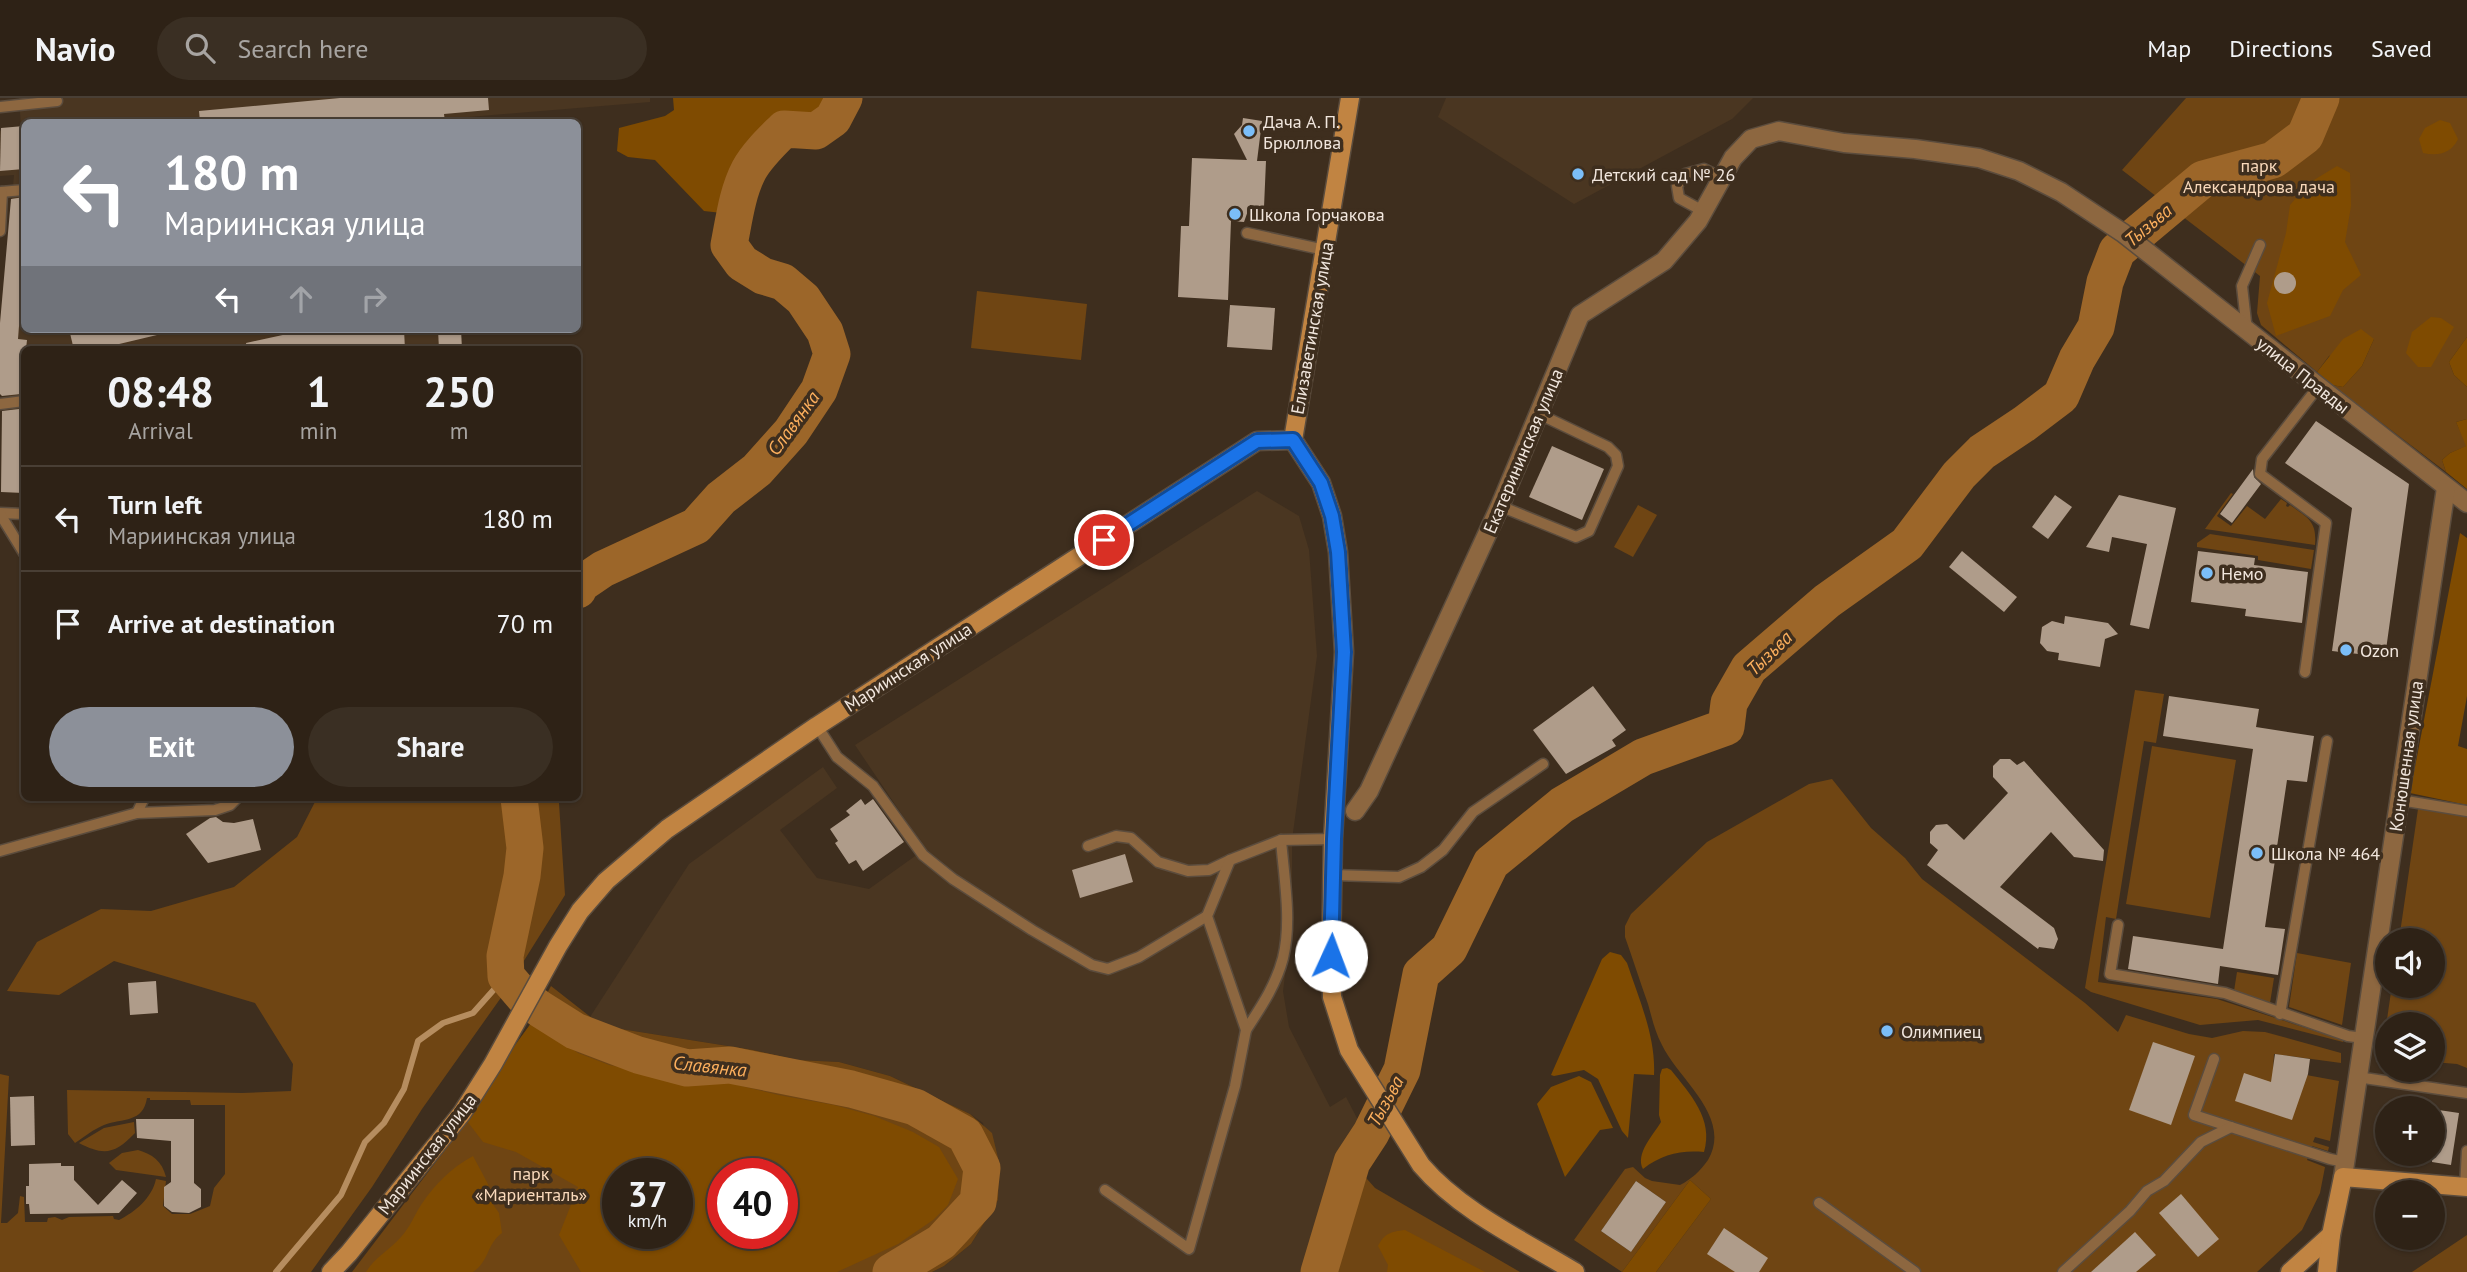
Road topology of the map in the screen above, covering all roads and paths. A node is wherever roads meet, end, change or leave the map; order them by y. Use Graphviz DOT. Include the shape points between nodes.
graph roads {
  1 [pos="1350,98"];
  2 [pos="57,102"];
  3 [pos="0,107"];
  4 [pos="1722,178"];
  5 [pos="21,190"];
  6 [pos="1,192"];
  7 [pos="1703,211"];
  8 [pos="0,231"];
  9 [pos="1247,233"];
  10 [pos="2123,233"];
  11 [pos="2260,245"];
  12 [pos="1325,250"];
  13 [pos="2247,332"];
  14 [pos="2318,387"];
  15 [pos="21,401"];
  16 [pos="0,404"];
  17 [pos="1539,414"];
  18 [pos="1293,440"];
  19 [pos="2446,488"];
  20 [pos="2467,503"];
  21 [pos="1500,506"];
  22 [pos="0,513"];
  23 [pos="21,513"];
  24 [pos="21,547"];
  25 [pos="2305,672"];
  26 [pos="817,726"];
  27 [pos="2328,741"];
  28 [pos="1543,764"];
  29 [pos="2400,800"];
  30 [pos="143,801"];
  31 [pos="234,801"];
  32 [pos="1355,811"];
  33 [pos="2467,811"];
  34 [pos="137,813"];
  35 [pos="1334,839"];
  36 [pos="1281,840"];
  37 [pos="1087,846"];
  38 [pos="0,851"];
  39 [pos="1230,860"];
  40 [pos="1333,875"];
  41 [pos="1207,916"];
  42 [pos="2118,925"];
  43 [pos="2280,1014"];
  44 [pos="1246,1030"];
  45 [pos="2363,1038"];
  46 [pos="2214,1059"];
  47 [pos="2357,1077"];
  48 [pos="2467,1093"];
  49 [pos="2231,1127"];
  50 [pos="2467,1151"];
  51 [pos="2344,1169"];
  52 [pos="2466,1187"];
  53 [pos="1105,1190"];
  54 [pos="1819,1203"];
  55 [pos="2331,1236"];
  56 [pos="331,1272"];
  57 [pos="1575,1272"];
  58 [pos="1915,1272"];
  59 [pos="2063,1272"];
  60 [pos="2290,1272"];
  61 [pos="2327,1272"];
  1 -- 12 [label="street, Елизаветинская улица"];
  2 -- 3 [label="lane"];
  4 -- 7 [label="street, Екатерининская улица"];
  4 -- 7 [label="lane" via="1704,169 1685,174 1676,186 1679,198"];
  4 -- 10 [label="street, Екатерининская улица" via="1751,139 1779,131 1915,149 1979,158 2019,171"];
  5 -- 6 [label="lane"];
  6 -- 8 [label="lane"];
  7 -- 17 [label="street, Екатерининская улица" via="1664,261 1580,315"];
  9 -- 12 [label="lane"];
  10 -- 13 [label="street, улица Правды"];
  11 -- 13 [label="lane" via="2242,286"];
  12 -- 18 [label="street, Елизаветинская улица"];
  13 -- 14 [label="street, улица Правды"];
  14 -- 19 [label="street, улица Правды"];
  14 -- 25 [label="lane" via="2262,459 2260,474 2326,523"];
  15 -- 16 [label="lane"];
  17 -- 21 [label="street, Екатерининская улица"];
  17 -- 21 [label="lane" via="1616,455 1618,466 1609,488 1589,531 1576,537"];
  18 -- 26 [label="street, Мариинская улица" via="1257,441"];
  18 -- 35 [label="street, Елизаветинская улица" via="1321,483 1338,552 1344,652"];
  19 -- 20 [label="street, улица Правды"];
  19 -- 29 [label="street, Конюшенная улица"];
  21 -- 32 [label="street, Екатерининская улица" via="1369,791"];
  22 -- 23 [label="lane"];
  22 -- 24 [label="lane"];
  26 -- 41 [label="lane" via="837,757 873,786 923,855 1091,965 1108,969 1139,957"];
  26 -- 56 [label="street, Мариинская улица" via="667,829 592,895 462,1113"];
  27 -- 43 [label="lane"];
  28 -- 40 [label="lane" via="1473,812 1443,850 1421,867 1399,877"];
  29 -- 33 [label="lane"];
  29 -- 45 [label="street, Конюшенная улица"];
  30 -- 34 [label="lane"];
  31 -- 34 [label="lane" via="215,810"];
  34 -- 38 [label="lane"];
  35 -- 36 [label="lane"];
  35 -- 40 [label="street, Елизаветинская улица"];
  36 -- 39 [label="lane"];
  36 -- 44 [label="lane" via="1287,921 1283,957 1266,999"];
  37 -- 39 [label="lane" via="1116,836 1132,838 1158,862 1188,871 1209,870"];
  39 -- 41 [label="lane"];
  40 -- 57 [label="street, Елизаветинская улица" via="1332,997 1349,1050 1434,1180"];
  41 -- 44 [label="lane"];
  42 -- 43 [label="lane" via="2109,974 2225,993"];
  43 -- 45 [label="lane"];
  44 -- 53 [label="lane" via="1189,1249"];
  45 -- 47 [label="street, Конюшенная улица"];
  46 -- 49 [label="lane" via="2194,1115"];
  47 -- 48 [label="lane"];
  47 -- 51 [label="street, Конюшенная улица"];
  49 -- 51 [label="lane" via="2330,1159"];
  49 -- 59 [label="lane" via="2201,1142"];
  50 -- 52 [label="lane"];
  51 -- 52 [label="street"];
  51 -- 55 [label="street, Конюшенная улица"];
  54 -- 58 [label="lane"];
  55 -- 60 [label="street"];
  55 -- 61 [label="street, Конюшенная улица"];
}
